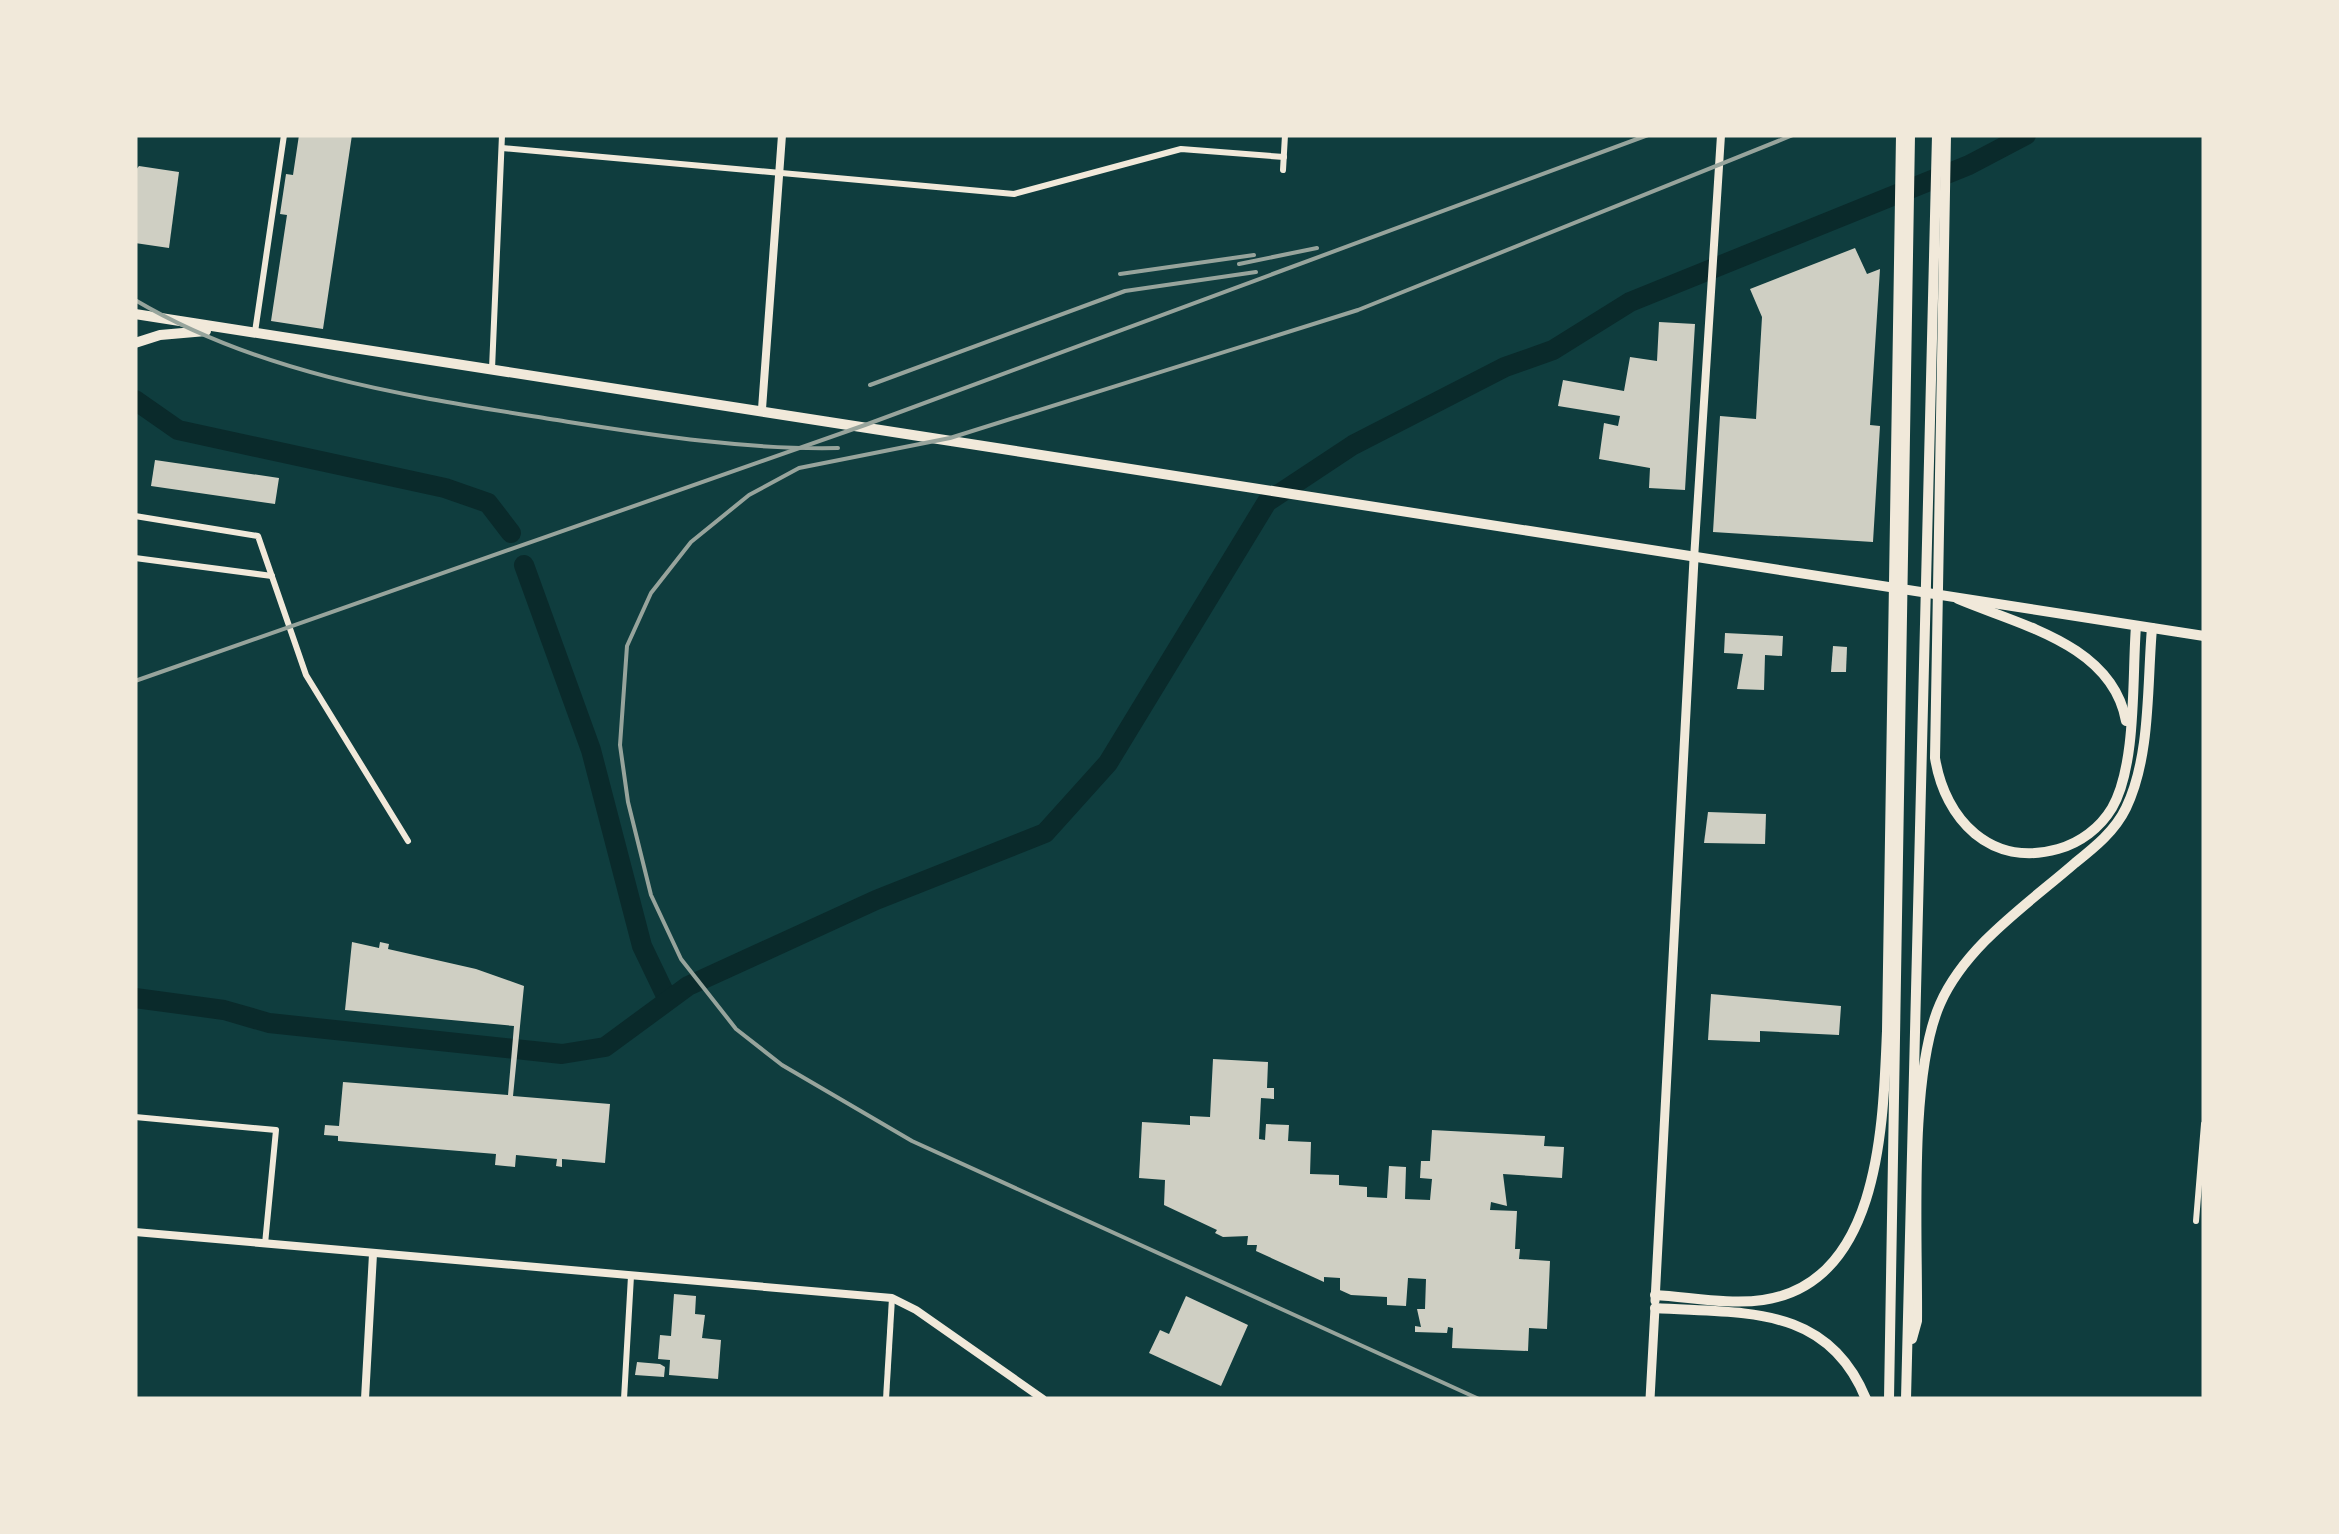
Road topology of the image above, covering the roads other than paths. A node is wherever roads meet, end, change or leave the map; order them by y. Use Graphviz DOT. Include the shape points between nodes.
graph roads {
  1 [pos="284,135"];
  2 [pos="502,135"];
  3 [pos="782,135"];
  4 [pos="1285,135"];
  5 [pos="1721,135"];
  6 [pos="1901,135"];
  7 [pos="1910,135"];
  8 [pos="1937,135"];
  9 [pos="1946,135"];
  10 [pos="502,148"];
  11 [pos="1284,157"];
  12 [pos="1283,170"];
  13 [pos="780,173"];
  14 [pos="135,314"];
  15 [pos="232,330"];
  16 [pos="255,333"];
  17 [pos="135,343"];
  18 [pos="492,368"];
  19 [pos="762,409"];
  20 [pos="135,516"];
  21 [pos="135,558"];
  22 [pos="1694,559"];
  23 [pos="272,576"];
  24 [pos="1958,598"];
  25 [pos="2136,626"];
  26 [pos="2152,628"];
  27 [pos="2204,636"];
  28 [pos="1894,686"];
  29 [pos="1930,691"];
  30 [pos="2128,735"];
  31 [pos="408,841"];
  32 [pos="135,1117"];
  33 [pos="2204,1124"];
  34 [pos="2196,1221"];
  35 [pos="135,1232"];
  36 [pos="265,1244"];
  37 [pos="373,1254"];
  38 [pos="631,1276"];
  39 [pos="1656,1295"];
  40 [pos="892,1298"];
  41 [pos="1655,1308"];
  42 [pos="1907,1359"];
  43 [pos="365,1399"];
  44 [pos="624,1399"];
  45 [pos="886,1399"];
  46 [pos="1042,1399"];
  47 [pos="1650,1399"];
  48 [pos="1866,1399"];
  49 [pos="1889,1399"];
  50 [pos="1906,1399"];
  1 -- 16 [label="street"];
  2 -- 10 [label="street"];
  3 -- 13 [label="street"];
  4 -- 11 [label="street"];
  5 -- 22 [label="street"];
  6 -- 28 [label="highway"];
  7 -- 28 [label="highway"];
  8 -- 29 [label="highway"];
  9 -- 29 [label="highway"];
  10 -- 13 [label="street"];
  10 -- 18 [label="street"];
  11 -- 12 [label="street"];
  11 -- 13 [label="street" via="1181,148 1014,194"];
  13 -- 19 [label="street"];
  14 -- 15 [label="highway"];
  15 -- 16 [label="highway"];
  15 -- 17 [label="highway"];
  16 -- 18 [label="highway"];
  18 -- 19 [label="highway"];
  19 -- 22 [label="highway"];
  20 -- 23 [label="street" via="250,531 260,538"];
  21 -- 23 [label="street"];
  22 -- 24 [label="highway"];
  22 -- 39 [label="main road"];
  23 -- 31 [label="street" via="306,675"];
  24 -- 25 [label="highway"];
  24 -- 30 [label="highway" via="2090,660 2117,693"];
  25 -- 26 [label="highway"];
  25 -- 30 [label="highway"];
  26 -- 27 [label="highway"];
  26 -- 42 [label="highway" via="2139,760 2126,808 2102,840 1972,955 1933,1022 1924,1076 1917,1321"];
  28 -- 39 [label="highway" via="1886,1049 1857,1224 1832,1264 1791,1292 1760,1301"];
  28 -- 49 [label="highway"];
  29 -- 30 [label="highway" via="1943,795 1968,829 2010,853 2055,850 2096,827 2117,798"];
  29 -- 42 [label="highway"];
  32 -- 36 [label="street" via="276,1130"];
  33 -- 34 [label="street"];
  35 -- 36 [label="street"];
  36 -- 37 [label="street"];
  37 -- 38 [label="street"];
  37 -- 43 [label="street"];
  38 -- 40 [label="street"];
  38 -- 44 [label="street"];
  39 -- 41 [label="main road"];
  40 -- 45 [label="street"];
  40 -- 46 [label="street"];
  41 -- 47 [label="main road"];
  41 -- 48 [label="highway" via="1771,1316 1799,1325 1842,1356"];
  42 -- 50 [label="highway"];
}
